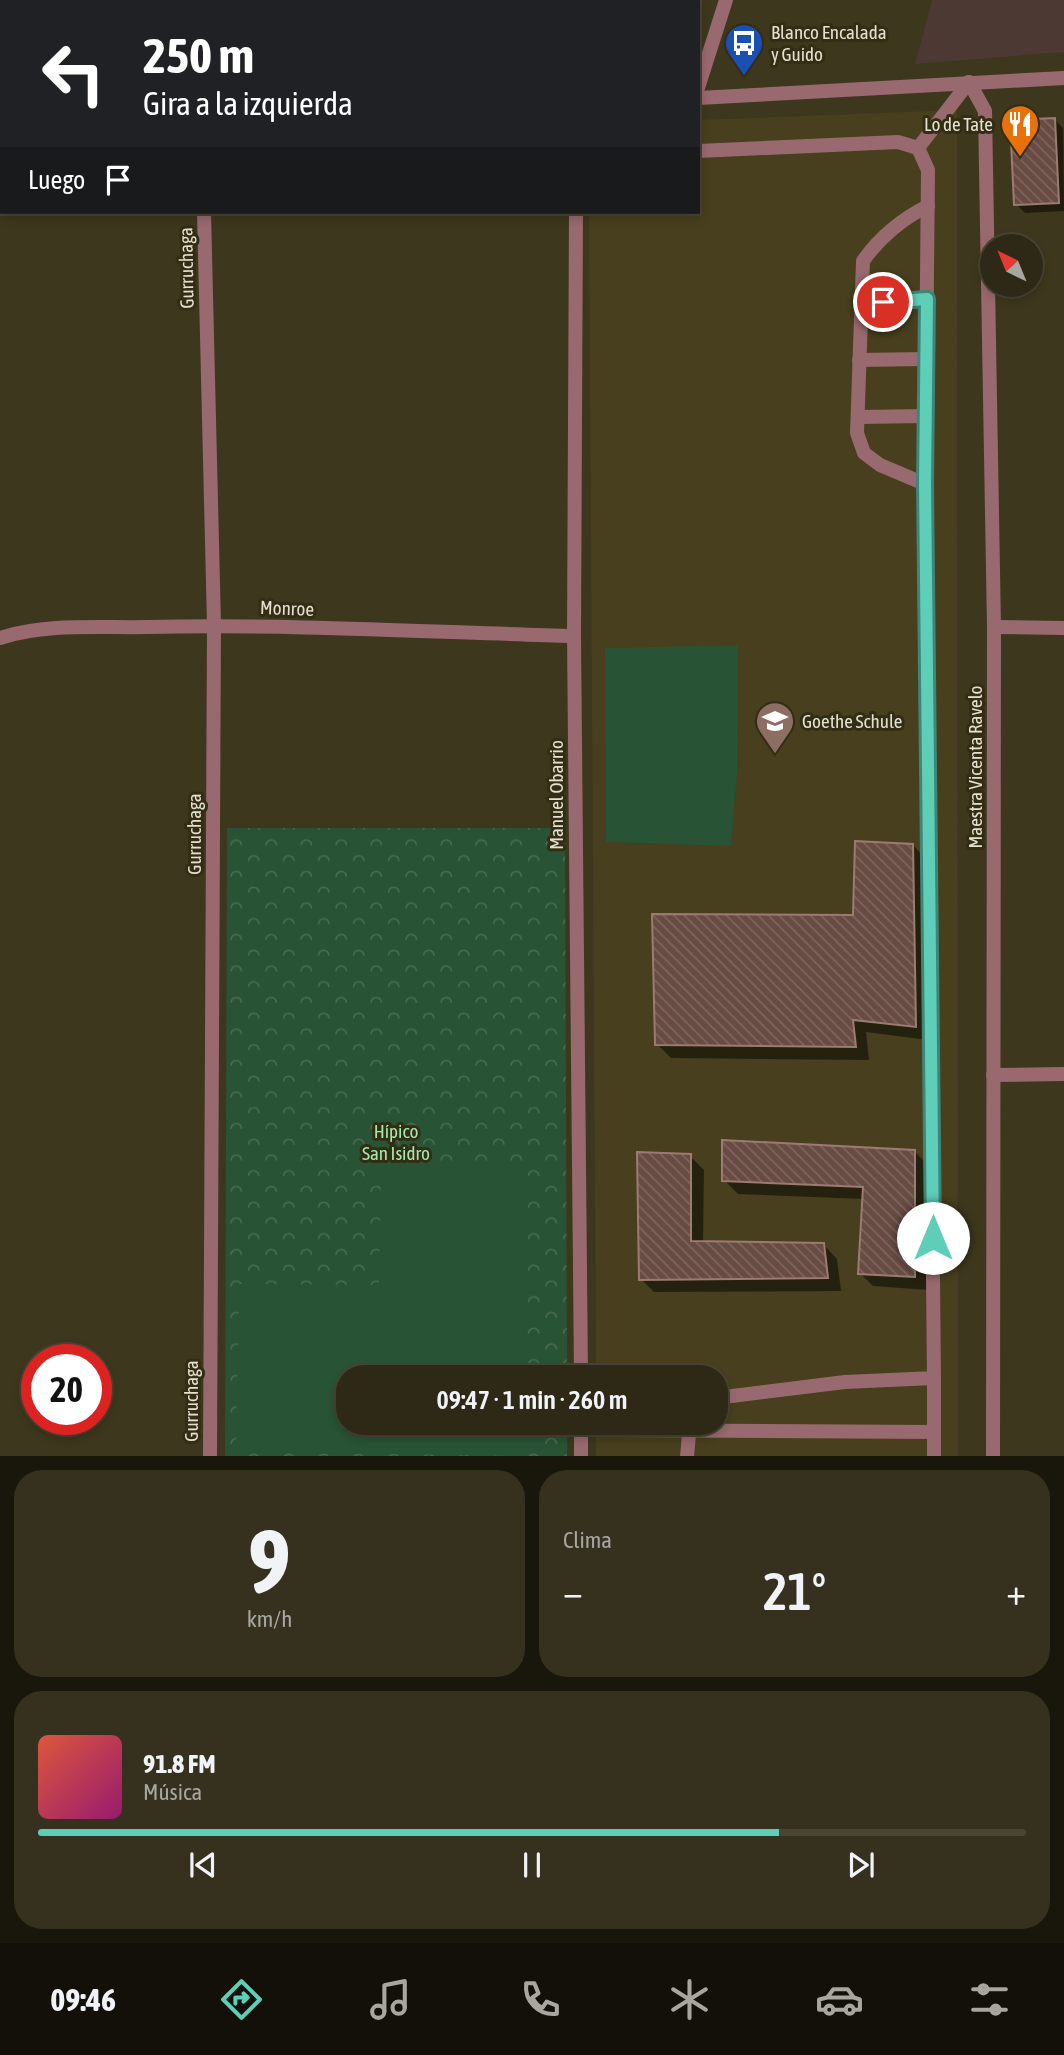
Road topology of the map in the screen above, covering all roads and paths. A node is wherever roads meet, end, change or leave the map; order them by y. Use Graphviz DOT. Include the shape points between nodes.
graph roads {
  1 [pos="726,0"];
  2 [pos="1064,78"];
  3 [pos="700,82"];
  4 [pos="969,82"];
  5 [pos="700,98"];
  6 [pos="918,148"];
  7 [pos="700,152"];
  8 [pos="928,205"];
  9 [pos="204,214"];
  10 [pos="576,214"];
  11 [pos="927,299"];
  12 [pos="861,303"];
  13 [pos="926,359"];
  14 [pos="859,360"];
  15 [pos="926,416"];
  16 [pos="858,417"];
  17 [pos="925,484"];
  18 [pos="214,625"];
  19 [pos="995,627"];
  20 [pos="1064,628"];
  21 [pos="574,636"];
  22 [pos="0,638"];
  23 [pos="1064,1074"];
  24 [pos="993,1075"];
  25 [pos="581,1365"];
  26 [pos="934,1378"];
  27 [pos="728,1397"];
  28 [pos="728,1427"];
  29 [pos="934,1432"];
  30 [pos="581,1435"];
  31 [pos="689,1435"];
  32 [pos="210,1456"];
  33 [pos="581,1456"];
  34 [pos="687,1456"];
  35 [pos="934,1456"];
  36 [pos="993,1456"];
  1 -- 3 [label="street"];
  2 -- 4 [label="street"];
  4 -- 5 [label="street"];
  4 -- 6 [label="street"];
  4 -- 19 [label="street, Maestra Vicenta Ravelo" via="985,111"];
  6 -- 7 [label="street" via="898,142"];
  6 -- 8 [label="street" via="928,170"];
  8 -- 11 [label="street"];
  8 -- 12 [label="street" via="909,215 863,261"];
  9 -- 18 [label="street, Gurruchaga"];
  10 -- 21 [label="street, Manuel Obarrio"];
  11 -- 12 [label="street"];
  11 -- 13 [label="street"];
  12 -- 14 [label="street"];
  13 -- 14 [label="street"];
  13 -- 15 [label="street"];
  14 -- 16 [label="street"];
  15 -- 16 [label="street"];
  15 -- 17 [label="street"];
  16 -- 17 [label="street" via="864,453"];
  17 -- 26 [label="street"];
  18 -- 21 [label="street, Monroe"];
  18 -- 22 [label="street, Monroe" via="70,629"];
  18 -- 32 [label="street, Gurruchaga"];
  19 -- 20 [label="street"];
  19 -- 24 [label="street, Maestra Vicenta Ravelo"];
  21 -- 25 [label="street, Manuel Obarrio"];
  23 -- 24 [label="street"];
  24 -- 36 [label="street, Maestra Vicenta Ravelo"];
  26 -- 27 [label="street" via="845,1382"];
  26 -- 29 [label="street"];
  28 -- 29 [label="street"];
  29 -- 35 [label="street"];
  30 -- 33 [label="street"];
  31 -- 34 [label="street"];
}
